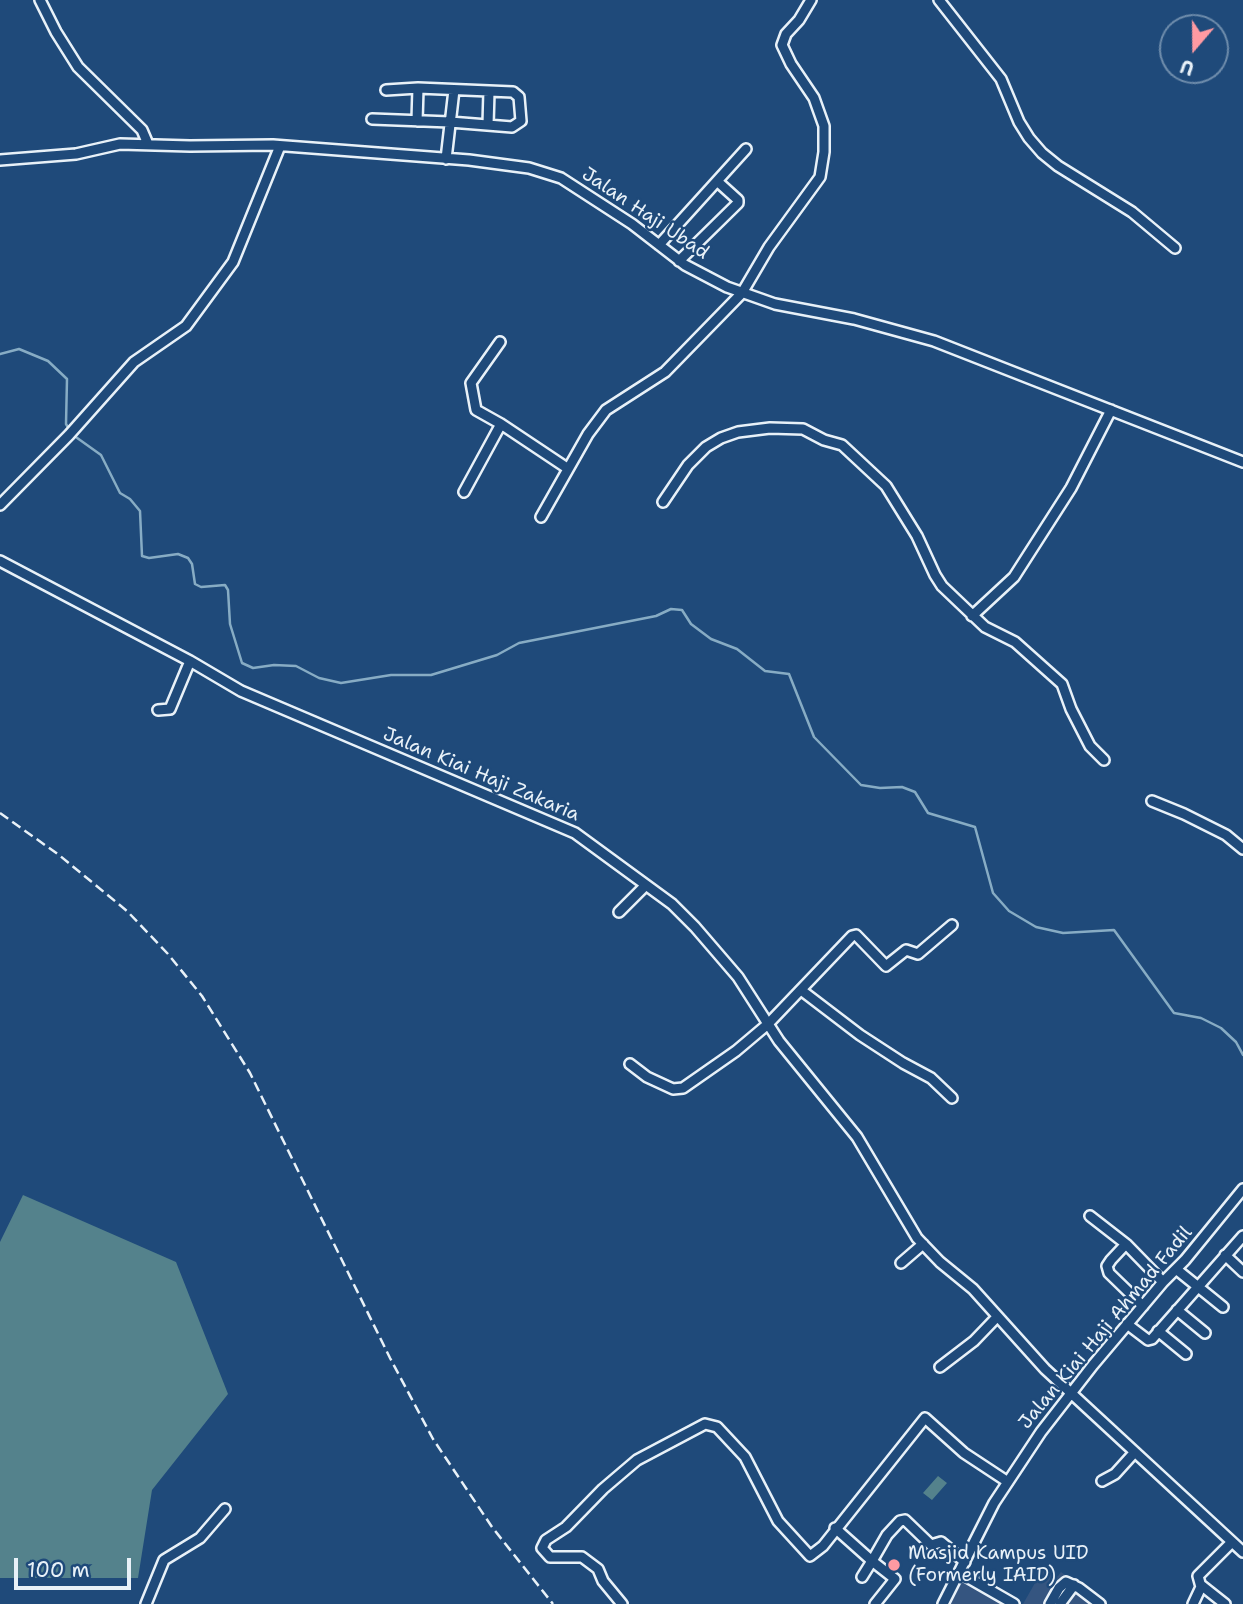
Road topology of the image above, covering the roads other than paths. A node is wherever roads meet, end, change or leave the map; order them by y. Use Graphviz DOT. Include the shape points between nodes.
graph roads {
  1 [pos="40,0"];
  2 [pos="811,0"];
  3 [pos="939,0"];
  4 [pos="418,88"];
  5 [pos="386,90"];
  6 [pos="454,90"];
  7 [pos="489,91"];
  8 [pos="372,119"];
  9 [pos="417,121"];
  10 [pos="450,122"];
  11 [pos="488,125"];
  12 [pos="148,144"];
  13 [pos="280,146"];
  14 [pos="746,149"];
  15 [pos="446,159"];
  16 [pos="0,160"];
  17 [pos="718,181"];
  18 [pos="659,245"];
  19 [pos="1175,248"];
  20 [pos="679,261"];
  21 [pos="741,293"];
  22 [pos="500,342"];
  23 [pos="1111,410"];
  24 [pos="501,424"];
  25 [pos="1243,462"];
  26 [pos="567,468"];
  27 [pos="464,492"];
  28 [pos="663,502"];
  29 [pos="0,505"];
  30 [pos="541,517"];
  31 [pos="0,561"];
  32 [pos="972,616"];
  33 [pos="190,661"];
  34 [pos="158,710"];
  35 [pos="1104,760"];
  36 [pos="1152,801"];
  37 [pos="1243,849"];
  38 [pos="646,885"];
  39 [pos="619,912"];
  40 [pos="952,925"];
  41 [pos="801,990"];
  42 [pos="768,1024"];
  43 [pos="630,1064"];
  44 [pos="952,1098"];
  45 [pos="1243,1189"];
  46 [pos="1090,1216"];
  47 [pos="1243,1236"];
  48 [pos="923,1244"];
  49 [pos="1126,1244"];
  50 [pos="1225,1255"];
  51 [pos="901,1263"];
  52 [pos="1176,1269"];
  53 [pos="1243,1272"];
  54 [pos="1163,1282"];
  55 [pos="1196,1287"];
  56 [pos="1143,1306"];
  57 [pos="1223,1307"];
  58 [pos="1177,1310"];
  59 [pos="997,1317"];
  60 [pos="1127,1324"];
  61 [pos="1158,1331"];
  62 [pos="1205,1333"];
  63 [pos="1186,1353"];
  64 [pos="940,1367"];
  65 [pos="1071,1393"];
  66 [pos="1134,1452"];
  67 [pos="1102,1481"];
  68 [pos="1008,1482"];
  69 [pos="225,1509"];
  70 [pos="835,1528"];
  71 [pos="1232,1542"];
  72 [pos="1243,1552"];
  73 [pos="872,1561"];
  74 [pos="965,1562"];
  75 [pos="960,1573"];
  76 [pos="862,1577"];
  77 [pos="1074,1585"];
  78 [pos="1201,1585"];
  79 [pos="146,1604"];
  80 [pos="622,1604"];
  81 [pos="875,1604"];
  82 [pos="943,1604"];
  83 [pos="1014,1604"];
  84 [pos="1050,1604"];
  85 [pos="1060,1604"];
  86 [pos="1100,1604"];
  87 [pos="1193,1604"];
  88 [pos="1225,1604"];
  1 -- 12 [label="street" via="78,67 142,130"];
  2 -- 21 [label="street" via="782,44 814,98 824,126 823,170"];
  3 -- 19 [label="street" via="1000,79 1019,122 1042,153 1132,212"];
  4 -- 5 [label="street"];
  4 -- 6 [label="street"];
  4 -- 9 [label="street"];
  6 -- 7 [label="street"];
  6 -- 10 [label="street"];
  7 -- 11 [label="street"];
  7 -- 11 [label="street" via="517,94 521,121 512,127"];
  8 -- 9 [label="street"];
  9 -- 10 [label="street"];
  10 -- 11 [label="street"];
  10 -- 15 [label="street"];
  12 -- 13 [label="street, Jalan Haji Ubad"];
  12 -- 16 [label="street, Jalan Haji Ubad"];
  13 -- 15 [label="street, Jalan Haji Ubad"];
  13 -- 29 [label="street" via="228,272 186,326 134,362"];
  14 -- 17 [label="street"];
  15 -- 18 [label="street, Jalan Haji Ubad" via="529,168 561,178"];
  17 -- 18 [label="street"];
  17 -- 20 [label="street" via="738,203"];
  18 -- 20 [label="street, Jalan Haji Ubad"];
  20 -- 21 [label="street, Jalan Haji Ubad"];
  21 -- 23 [label="street, Jalan Haji Ubad" via="894,328"];
  21 -- 26 [label="street" via="665,372 606,410"];
  22 -- 24 [label="street" via="471,386 475,410"];
  23 -- 25 [label="street, Jalan Haji Ubad"];
  23 -- 32 [label="street" via="1071,488 1014,577"];
  24 -- 26 [label="street"];
  24 -- 27 [label="street"];
  26 -- 30 [label="street"];
  28 -- 32 [label="street" via="688,465 721,438 770,428 803,429 842,445 877,475 917,536 938,580"];
  31 -- 33 [label="street, Jalan Kiai Haji Zakaria"];
  32 -- 35 [label="street" via="1015,642 1062,684 1090,746"];
  33 -- 34 [label="street" via="170,709"];
  33 -- 38 [label="street, Jalan Kiai Haji Zakaria" via="263,701 562,827"];
  36 -- 37 [label="street" via="1226,835"];
  38 -- 39 [label="street"];
  38 -- 42 [label="street, Jalan Kiai Haji Zakaria" via="672,904 712,946"];
  40 -- 41 [label="street" via="918,954 906,950 885,966 854,935"];
  41 -- 42 [label="street"];
  41 -- 44 [label="street"];
  42 -- 43 [label="street" via="683,1088 673,1089"];
  42 -- 48 [label="street, Jalan Kiai Haji Zakaria" via="857,1136"];
  45 -- 52 [label="street, Jalan Kiai Haji Ahmad Fadil"];
  46 -- 49 [label="street"];
  47 -- 50 [label="street"];
  48 -- 51 [label="street"];
  48 -- 59 [label="street, Jalan Kiai Haji Zakaria"];
  49 -- 54 [label="street"];
  49 -- 56 [label="street" via="1107,1270"];
  50 -- 53 [label="street"];
  50 -- 55 [label="street"];
  52 -- 54 [label="street, Jalan Kiai Haji Ahmad Fadil"];
  52 -- 55 [label="street"];
  54 -- 56 [label="street, Jalan Kiai Haji Ahmad Fadil"];
  55 -- 57 [label="street"];
  55 -- 58 [label="street"];
  56 -- 60 [label="street, Jalan Kiai Haji Ahmad Fadil"];
  58 -- 61 [label="street"];
  58 -- 62 [label="street"];
  59 -- 64 [label="street"];
  59 -- 65 [label="street, Jalan Kiai Haji Zakaria"];
  60 -- 61 [label="street" via="1148,1340"];
  60 -- 65 [label="street, Jalan Kiai Haji Ahmad Fadil"];
  61 -- 63 [label="street"];
  65 -- 66 [label="street, Jalan Kiai Haji Zakaria"];
  65 -- 68 [label="street, Jalan Kiai Haji Ahmad Fadil"];
  66 -- 67 [label="street" via="1115,1474"];
  66 -- 71 [label="street, Jalan Kiai Haji Zakaria"];
  68 -- 70 [label="street" via="964,1453 925,1418"];
  68 -- 74 [label="street, Jalan Kiai Haji Ahmad Fadil"];
  69 -- 79 [label="street" via="200,1538 164,1560"];
  70 -- 73 [label="street"];
  70 -- 80 [label="street" via="810,1556 778,1521 745,1457 717,1427 705,1424 637,1460 542,1548 550,1558 582,1558 598,1569"];
  71 -- 72 [label="street, Jalan Kiai Haji Zakaria"];
  71 -- 78 [label="street" via="1198,1576"];
  73 -- 74 [label="street" via="887,1535 905,1520 931,1545 941,1542"];
  73 -- 76 [label="street"];
  73 -- 81 [label="street" via="895,1579"];
  74 -- 75 [label="street, Jalan Kiai Haji Ahmad Fadil"];
  75 -- 82 [label="street, Jalan Kiai Haji Ahmad Fadil"];
  75 -- 83 [label="street"];
  77 -- 84 [label="street" via="1063,1584"];
  77 -- 85 [label="street"];
  77 -- 86 [label="street"];
  78 -- 87 [label="street"];
  78 -- 88 [label="street"];
}
